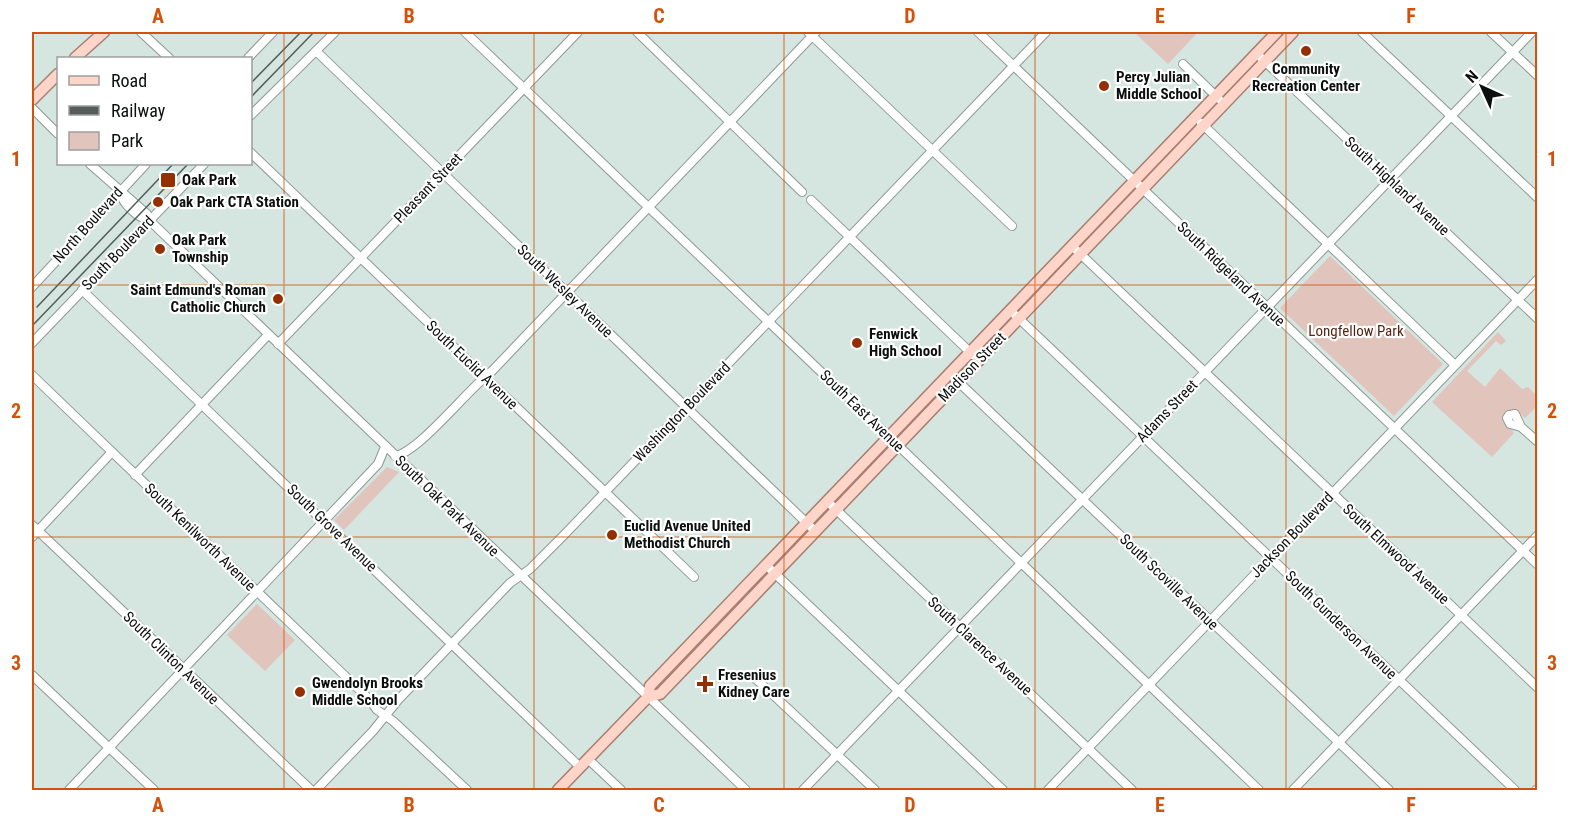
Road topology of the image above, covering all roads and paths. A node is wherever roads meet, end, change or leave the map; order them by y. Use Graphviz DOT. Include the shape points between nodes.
graph roads {
  1 [pos="104,32"];
  2 [pos="141,32"];
  3 [pos="273,32"];
  4 [pos="335,32"];
  5 [pos="465,32"];
  6 [pos="578,32"];
  7 [pos="637,32"];
  8 [pos="978,32"];
  9 [pos="1046,32"];
  10 [pos="1277,32"];
  11 [pos="1293,32"];
  12 [pos="1362,32"];
  13 [pos="1491,32"];
  14 [pos="1532,32"];
  15 [pos="812,33"];
  16 [pos="315,51"];
  17 [pos="1513,52"];
  18 [pos="1256,53"];
  19 [pos="76,57"];
  20 [pos="168,57"];
  21 [pos="249,57"];
  22 [pos="1265,61"];
  23 [pos="1183,64"];
  24 [pos="1013,66"];
  25 [pos="57,75"];
  26 [pos="1538,75"];
  27 [pos="524,88"];
  28 [pos="32,100"];
  29 [pos="1220,100"];
  30 [pos="32,108"];
  31 [pos="252,114"];
  32 [pos="1451,116"];
  33 [pos="1195,117"];
  34 [pos="730,121"];
  35 [pos="1204,125"];
  36 [pos="57,133"];
  37 [pos="932,150"];
  38 [pos="252,154"];
  39 [pos="91,165"];
  40 [pos="145,165"];
  41 [pos="203,165"];
  42 [pos="442,173"];
  43 [pos="1390,180"];
  44 [pos="1138,185"];
  45 [pos="120,192"];
  46 [pos="802,192"];
  47 [pos="1538,198"];
  48 [pos="811,200"];
  49 [pos="648,207"];
  50 [pos="149,220"];
  51 [pos="1012,226"];
  52 [pos="849,237"];
  53 [pos="1328,244"];
  54 [pos="1072,246"];
  55 [pos="1081,254"];
  56 [pos="361,258"];
  57 [pos="1538,279"];
  58 [pos="32,287"];
  59 [pos="82,290"];
  60 [pos="567,292"];
  61 [pos="1518,300"];
  62 [pos="1267,308"];
  63 [pos="1010,310"];
  64 [pos="1020,319"];
  65 [pos="1538,319"];
  66 [pos="768,322"];
  67 [pos="268,335"];
  68 [pos="32,343"];
  69 [pos="278,344"];
  70 [pos="970,352"];
  71 [pos="979,360"];
  72 [pos="1455,364"];
  73 [pos="1205,372"];
  74 [pos="950,373"];
  75 [pos="32,375"];
  76 [pos="484,376"];
  77 [pos="958,382"];
  78 [pos="202,405"];
  79 [pos="687,407"];
  80 [pos="1521,427"];
  81 [pos="1394,429"];
  82 [pos="1143,436"];
  83 [pos="893,441"];
  84 [pos="1538,442"];
  85 [pos="385,447"];
  86 [pos="112,452"];
  87 [pos="399,460"];
  88 [pos="378,464"];
  89 [pos="135,475"];
  90 [pos="605,492"];
  91 [pos="1332,493"];
  92 [pos="1083,500"];
  93 [pos="827,501"];
  94 [pos="836,510"];
  95 [pos="324,521"];
  96 [pos="807,523"];
  97 [pos="34,531"];
  98 [pos="815,531"];
  99 [pos="1538,535"];
  100 [pos="1522,551"];
  101 [pos="1270,558"];
  102 [pos="1021,563"];
  103 [pos="766,565"];
  104 [pos="1538,565"];
  105 [pos="775,573"];
  106 [pos="520,576"];
  107 [pos="693,577"];
  108 [pos="257,592"];
  109 [pos="1461,615"];
  110 [pos="1210,621"];
  111 [pos="960,627"];
  112 [pos="452,644"];
  113 [pos="183,670"];
  114 [pos="32,675"];
  115 [pos="754,678"];
  116 [pos="1399,680"];
  117 [pos="1149,685"];
  118 [pos="1538,688"];
  119 [pos="899,691"];
  120 [pos="648,697"];
  121 [pos="385,714"];
  122 [pos="1339,743"];
  123 [pos="109,748"];
  124 [pos="1088,748"];
  125 [pos="837,755"];
  126 [pos="584,763"];
  127 [pos="69,790"];
  128 [pos="154,790"];
  129 [pos="311,790"];
  130 [pos="316,790"];
  131 [pos="467,790"];
  132 [pos="558,790"];
  133 [pos="621,790"];
  134 [pos="746,790"];
  135 [pos="803,790"];
  136 [pos="875,790"];
  137 [pos="1003,790"];
  138 [pos="1048,790"];
  139 [pos="1132,790"];
  140 [pos="1260,790"];
  141 [pos="1293,790"];
  142 [pos="1389,790"];
  143 [pos="1515,790"];
  1 -- 19 [label="main road"];
  2 -- 20 [label="street"];
  3 -- 21 [label="street"];
  4 -- 16 [label="street"];
  5 -- 27 [label="street, South East Avenue"];
  6 -- 27 [label="street, Pleasant Street"];
  7 -- 34 [label="street"];
  8 -- 24 [label="street, South Ridgeland Avenue"];
  9 -- 24 [label="street, Washington Boulevard"];
  10 -- 18 [label="main road, Madison Street"];
  11 -- 22 [label="main road, Madison Street"];
  12 -- 32 [label="street"];
  13 -- 17 [label="street"];
  14 -- 17 [label="street, Adams Street"];
  15 -- 34 [label="street"];
  15 -- 37 [label="street"];
  16 -- 31 [label="street"];
  16 -- 42 [label="street, South Wesley Avenue"];
  17 -- 26 [label="street"];
  17 -- 32 [label="street, Adams Street"];
  18 -- 22 [label="street, South Highland Avenue"];
  18 -- 29 [label="main road, Madison Street"];
  22 -- 29 [label="main road, Madison Street"];
  22 -- 43 [label="street, South Highland Avenue"];
  23 -- 29 [label="street"];
  24 -- 37 [label="street, Washington Boulevard"];
  24 -- 44 [label="street, South Ridgeland Avenue"];
  25 -- 28 [label="main road"];
  27 -- 42 [label="street, Pleasant Street"];
  27 -- 49 [label="street, South East Avenue"];
  29 -- 33 [label="main road, Madison Street"];
  29 -- 35 [label="main road, Madison Street"];
  30 -- 36 [label="street"];
  32 -- 43 [label="street, Adams Street"];
  32 -- 47 [label="street"];
  33 -- 35 [label="street"];
  33 -- 44 [label="main road, Madison Street"];
  34 -- 46 [label="street"];
  34 -- 49 [label="street"];
  35 -- 44 [label="main road, Madison Street"];
  35 -- 53 [label="street"];
  37 -- 51 [label="street"];
  37 -- 52 [label="street, Washington Boulevard"];
  38 -- 56 [label="street, South Euclid Avenue"];
  39 -- 45 [label="street, South Oak Park Avenue"];
  40 -- 45 [label="street, North Boulevard"];
  41 -- 50 [label="street, South Boulevard"];
  42 -- 56 [label="street, Pleasant Street"];
  42 -- 60 [label="street, South Wesley Avenue"];
  43 -- 53 [label="street, Adams Street"];
  43 -- 61 [label="street, South Highland Avenue"];
  44 -- 54 [label="main road, Madison Street"];
  44 -- 55 [label="main road, Madison Street"];
  44 -- 62 [label="street, South Ridgeland Avenue"];
  45 -- 50 [label="street, South Oak Park Avenue"];
  45 -- 58 [label="street, North Boulevard"];
  48 -- 52 [label="street"];
  49 -- 60 [label="street"];
  49 -- 66 [label="street, South East Avenue"];
  50 -- 59 [label="street, South Boulevard"];
  50 -- 67 [label="street, South Oak Park Avenue"];
  52 -- 66 [label="street, Washington Boulevard"];
  52 -- 70 [label="street"];
  53 -- 62 [label="street, Adams Street"];
  53 -- 72 [label="street"];
  54 -- 55 [label="street, South Elmwood Avenue"];
  54 -- 63 [label="main road, Madison Street"];
  55 -- 64 [label="main road, Madison Street"];
  55 -- 73 [label="street, South Elmwood Avenue"];
  56 -- 69 [label="street, Pleasant Street"];
  56 -- 76 [label="street, South Euclid Avenue"];
  57 -- 61 [label="street, Jackson Boulevard"];
  59 -- 68 [label="street, South Boulevard"];
  59 -- 78 [label="street, South Grove Avenue"];
  60 -- 76 [label="street"];
  60 -- 79 [label="street, South Wesley Avenue"];
  61 -- 65 [label="street, South Highland Avenue"];
  61 -- 72 [label="street, Jackson Boulevard"];
  62 -- 73 [label="street, Adams Street"];
  62 -- 81 [label="street, South Ridgeland Avenue"];
  63 -- 64 [label="street, South Gunderson Avenue"];
  63 -- 70 [label="main road, Madison Street"];
  64 -- 71 [label="main road, Madison Street"];
  64 -- 82 [label="street, South Gunderson Avenue"];
  66 -- 79 [label="street, Washington Boulevard"];
  66 -- 83 [label="street, South East Avenue"];
  67 -- 69 [label="street, South Oak Park Avenue"];
  67 -- 78 [label="street"];
  69 -- 85 [label="street, South Oak Park Avenue"];
  70 -- 71 [label="street"];
  70 -- 74 [label="main road, Madison Street"];
  71 -- 77 [label="main road, Madison Street"];
  72 -- 81 [label="street, Jackson Boulevard"];
  73 -- 82 [label="street, Adams Street"];
  73 -- 91 [label="street, South Elmwood Avenue"];
  74 -- 77 [label="street, South Scoville Avenue"];
  74 -- 83 [label="main road, Madison Street"];
  75 -- 86 [label="street, South Kenilworth Avenue"];
  76 -- 87 [label="street"];
  76 -- 90 [label="street, South Euclid Avenue"];
  77 -- 83 [label="main road, Madison Street"];
  77 -- 92 [label="street, South Scoville Avenue"];
  78 -- 89 [label="street"];
  78 -- 95 [label="street, South Grove Avenue"];
  79 -- 90 [label="street, Washington Boulevard"];
  79 -- 96 [label="street, South Wesley Avenue"];
  80 -- 84 [label="street"];
  81 -- 91 [label="street, Jackson Boulevard"];
  81 -- 100 [label="street, South Ridgeland Avenue"];
  82 -- 92 [label="street, Adams Street"];
  82 -- 101 [label="street, South Gunderson Avenue"];
  83 -- 93 [label="main road, Madison Street"];
  83 -- 94 [label="main road, Madison Street"];
  83 -- 102 [label="street, South East Avenue"];
  85 -- 87 [label="street, South Oak Park Avenue"];
  85 -- 88 [label="street"];
  86 -- 89 [label="street, South Kenilworth Avenue"];
  86 -- 97 [label="street"];
  87 -- 88 [label="street"];
  87 -- 106 [label="street, South Oak Park Avenue"];
  88 -- 95 [label="street"];
  89 -- 108 [label="street, South Kenilworth Avenue"];
  90 -- 106 [label="street, Washington Boulevard"];
  90 -- 107 [label="street, South Euclid Avenue"];
  91 -- 101 [label="street, Jackson Boulevard"];
  91 -- 109 [label="street, South Elmwood Avenue"];
  92 -- 102 [label="street, Adams Street"];
  92 -- 110 [label="street, South Scoville Avenue"];
  93 -- 94 [label="street, South Clarence Avenue"];
  93 -- 96 [label="main road, Madison Street"];
  94 -- 98 [label="main road, Madison Street"];
  94 -- 111 [label="street, South Clarence Avenue"];
  95 -- 108 [label="street"];
  95 -- 112 [label="street, South Grove Avenue"];
  96 -- 98 [label="street, South Wesley Avenue"];
  96 -- 103 [label="main road, Madison Street"];
  97 -- 113 [label="street, South Clinton Avenue"];
  98 -- 105 [label="main road, Madison Street"];
  99 -- 100 [label="street"];
  100 -- 104 [label="street, South Ridgeland Avenue"];
  100 -- 109 [label="street"];
  101 -- 110 [label="street, Jackson Boulevard"];
  101 -- 116 [label="street, South Gunderson Avenue"];
  102 -- 111 [label="street, Adams Street"];
  102 -- 117 [label="street, South East Avenue"];
  103 -- 105 [label="street"];
  103 -- 120 [label="main road, Madison Street" via="650,686"];
  105 -- 119 [label="street"];
  105 -- 120 [label="main road, Madison Street" via="660,694"];
  106 -- 112 [label="street, Washington Boulevard"];
  106 -- 120 [label="street, South Oak Park Avenue"];
  108 -- 113 [label="street"];
  108 -- 121 [label="street, South Kenilworth Avenue"];
  109 -- 116 [label="street"];
  109 -- 118 [label="street, South Elmwood Avenue"];
  110 -- 117 [label="street, Jackson Boulevard"];
  110 -- 122 [label="street, South Scoville Avenue"];
  111 -- 119 [label="street, Adams Street"];
  111 -- 124 [label="street, South Clarence Avenue"];
  112 -- 121 [label="street, Washington Boulevard"];
  112 -- 126 [label="street, South Grove Avenue"];
  113 -- 123 [label="street"];
  113 -- 129 [label="street, South Clinton Avenue"];
  114 -- 123 [label="street"];
  115 -- 125 [label="street"];
  116 -- 122 [label="street"];
  116 -- 143 [label="street, South Gunderson Avenue"];
  117 -- 124 [label="street, Jackson Boulevard"];
  117 -- 140 [label="street, South East Avenue"];
  119 -- 125 [label="street, Adams Street"];
  119 -- 137 [label="street"];
  120 -- 126 [label="main road, Madison Street"];
  120 -- 134 [label="street, South Oak Park Avenue"];
  121 -- 130 [label="street, Washington Boulevard"];
  121 -- 131 [label="street, South Kenilworth Avenue"];
  122 -- 141 [label="street"];
  122 -- 142 [label="street, South Scoville Avenue"];
  123 -- 127 [label="street"];
  123 -- 128 [label="street"];
  124 -- 138 [label="street, Jackson Boulevard"];
  124 -- 139 [label="street, South Clarence Avenue"];
  125 -- 135 [label="street, Adams Street"];
  125 -- 136 [label="street"];
  126 -- 132 [label="main road, Madison Street"];
  126 -- 133 [label="street, South Grove Avenue"];
}
